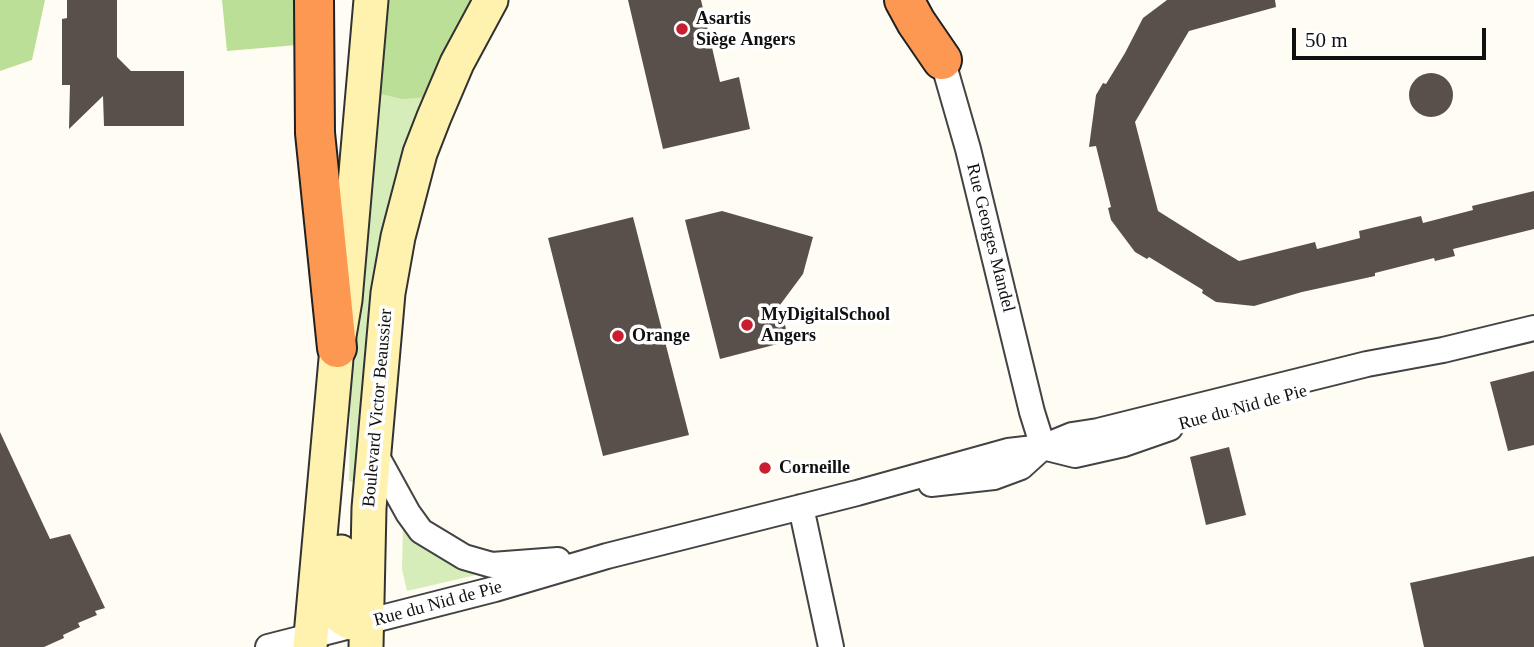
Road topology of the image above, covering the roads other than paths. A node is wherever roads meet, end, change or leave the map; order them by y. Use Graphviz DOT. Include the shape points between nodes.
graph roads {
  1 [pos="314,0"];
  2 [pos="371,0"];
  3 [pos="491,0"];
  4 [pos="904,0"];
  5 [pos="934,22"];
  6 [pos="1534,328"];
  7 [pos="336,358"];
  8 [pos="1043,447"];
  9 [pos="375,453"];
  10 [pos="801,508"];
  11 [pos="607,556"];
  12 [pos="366,635"];
  13 [pos="310,642"];
  14 [pos="268,647"];
  15 [pos="831,647"];
  1 -- 7 [label="highway" via="317,160"];
  2 -- 7 [label="street, Boulevard Victor Beaussier"];
  3 -- 9 [label="street, Boulevard Victor Beaussier" via="433,117 398,237 388,293"];
  4 -- 5 [label="highway" via="916,22"];
  5 -- 8 [label="street, Rue Georges Mandel"];
  6 -- 8 [label="street, Rue du Nid de Pie" via="1187,422 1103,450 1075,455"];
  7 -- 12 [label="street, Boulevard Victor Beaussier" via="344,428 338,610"];
  7 -- 13 [label="street, Boulevard Victor Beaussier"];
  8 -- 10 [label="street, Rue du Nid de Pie" via="1008,451"];
  9 -- 11 [label="street, Rue du Nid de Pie" via="421,531 464,557 492,565"];
  9 -- 12 [label="street, Boulevard Victor Beaussier"];
  10 -- 11 [label="street, Rue du Nid de Pie"];
  10 -- 15 [label="street"];
  11 -- 12 [label="street, Rue du Nid de Pie"];
  12 -- 13 [label="street, Rue du Nid de Pie"];
  13 -- 14 [label="street, Rue du Nid de Pie"];
}
